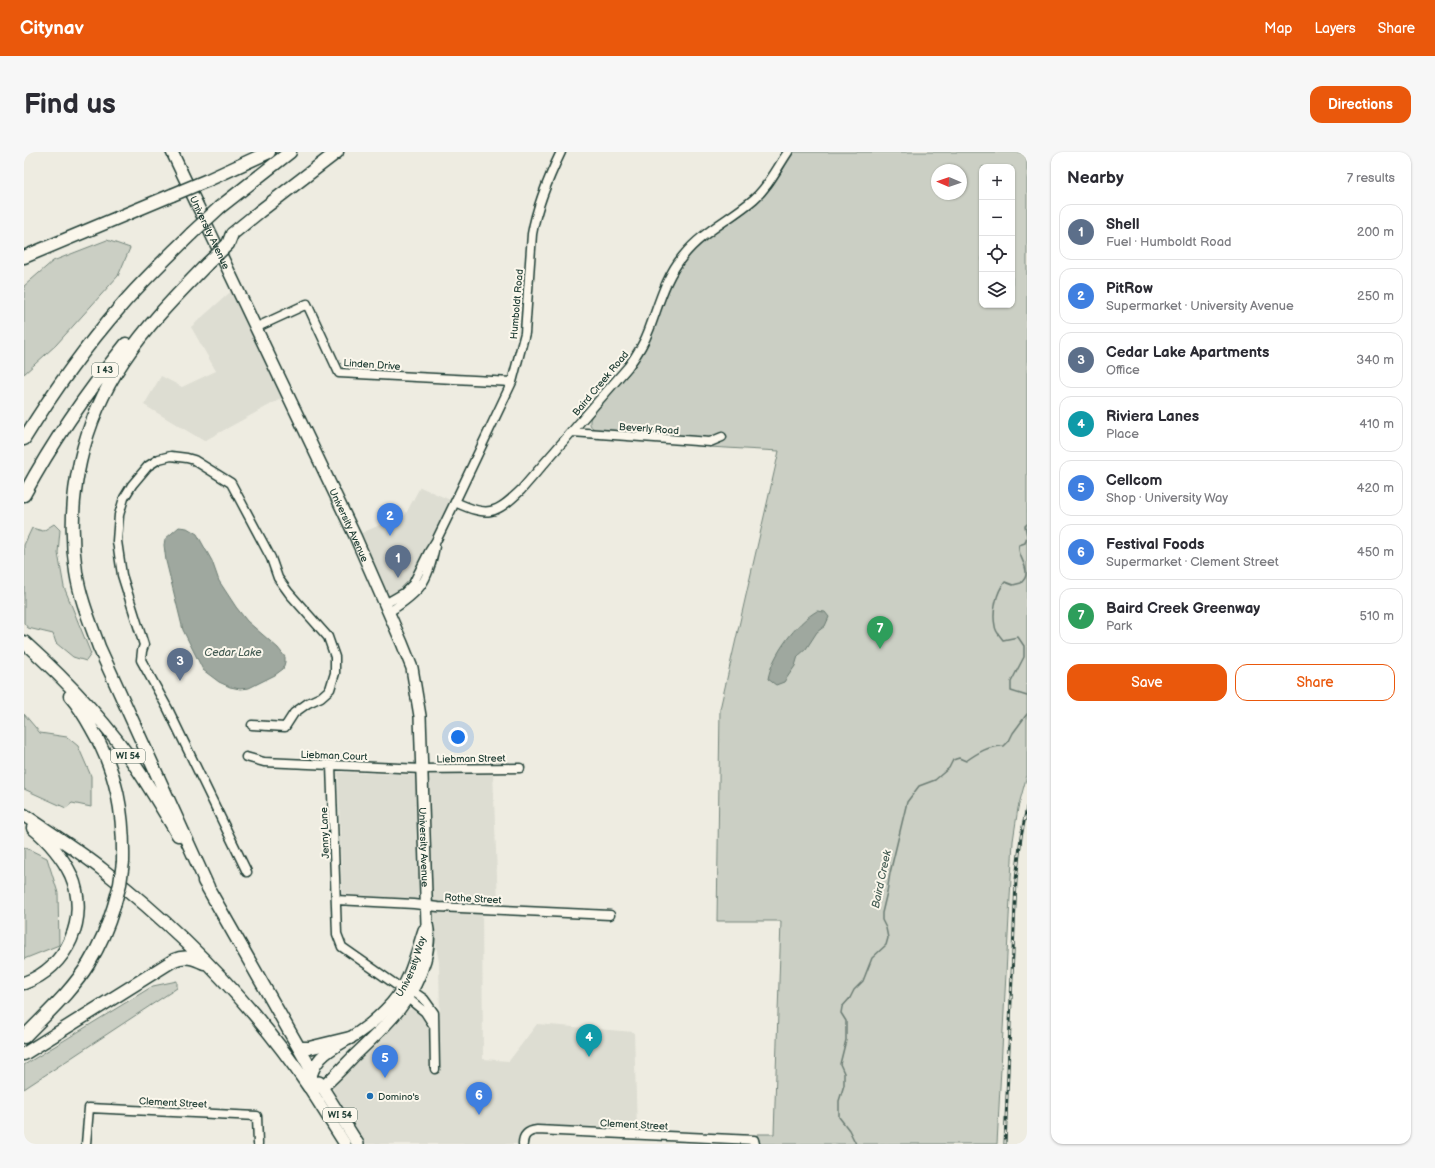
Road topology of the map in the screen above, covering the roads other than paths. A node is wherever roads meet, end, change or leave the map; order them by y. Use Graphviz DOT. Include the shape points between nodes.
graph roads {
  1 [pos="172,152"];
  2 [pos="269,152"];
  3 [pos="290,152"];
  4 [pos="337,152"];
  5 [pos="561,152"];
  6 [pos="788,152"];
  7 [pos="24,257"];
  8 [pos="206,261"];
  9 [pos="255,328"];
  10 [pos="512,382"];
  11 [pos="572,432"];
  12 [pos="722,437"];
  13 [pos="24,439"];
  14 [pos="24,495"];
  15 [pos="456,502"];
  16 [pos="387,608"];
  17 [pos="24,642"];
  18 [pos="24,650"];
  19 [pos="252,725"];
  20 [pos="246,757"];
  21 [pos="331,766"];
  22 [pos="520,768"];
  23 [pos="422,769"];
  24 [pos="24,815"];
  25 [pos="24,821"];
  26 [pos="247,872"];
  27 [pos="208,887"];
  28 [pos="336,900"];
  29 [pos="426,905"];
  30 [pos="610,915"];
  31 [pos="427,924"];
  32 [pos="209,966"];
  33 [pos="24,983"];
  34 [pos="406,991"];
  35 [pos="24,1037"];
  36 [pos="350,1038"];
  37 [pos="299,1048"];
  38 [pos="24,1054"];
  39 [pos="435,1069"];
  40 [pos="312,1071"];
  41 [pos="322,1086"];
  42 [pos="309,1087"];
  43 [pos="754,1142"];
  44 [pos="86,1144"];
  45 [pos="258,1144"];
  46 [pos="345,1144"];
  47 [pos="358,1144"];
  48 [pos="523,1144"];
  1 -- 9 [label="main road, University Avenue"];
  2 -- 7 [label="highway, bridge"];
  3 -- 13 [label="highway, I 43, bridge" via="220,207 121,305 66,375"];
  4 -- 8 [label="highway, I 43" via="232,234"];
  5 -- 10 [label="street, Humboldt Road" via="535,218 524,333"];
  6 -- 11 [label="street, Baird Creek Road" via="756,198 703,236 683,256 660,297 637,355"];
  8 -- 14 [label="highway, I 43" via="148,319 101,375 57,439"];
  8 -- 27 [label="highway" via="138,341 116,371 103,395 81,455 72,520 76,572 88,618"];
  9 -- 10 [label="street, Linden Drive" via="307,304 339,373"];
  9 -- 16 [label="main road, University Avenue"];
  10 -- 15 [label="street, Humboldt Road"];
  11 -- 12 [label="street, Beverly Road" via="710,442"];
  11 -- 15 [label="street, Baird Creek Road" via="521,490 496,510 484,512"];
  15 -- 16 [label="street, Humboldt Road" via="413,584"];
  16 -- 23 [label="main road, University Avenue" via="412,668 420,716"];
  17 -- 27 [label="highway, WI 54" via="77,694 138,769"];
  18 -- 35 [label="highway, bridge" via="73,699 102,746 115,782 123,830 120,884 103,938 90,962 66,994"];
  19 -- 26 [label="street" via="285,727 294,713 330,689 335,673 335,656 328,637 278,578 271,558 231,483 194,460 179,456 159,459 148,466 124,498 119,515 118,558 144,645 141,660 168,709"];
  20 -- 21 [label="street, Liebman Court" via="264,762"];
  21 -- 23 [label="street, Liebman Court"];
  21 -- 28 [label="street, Jenny Lane"];
  22 -- 23 [label="street, Liebman Street"];
  23 -- 29 [label="main road, University Avenue"];
  24 -- 32 [label="highway, WI 54" via="102,869 170,926"];
  25 -- 33 [label="highway" via="51,846 66,865 76,890 78,910 75,931 62,956 43,974"];
  27 -- 37 [label="highway, WI 54"];
  28 -- 29 [label="street, Rothe Street"];
  28 -- 34 [label="street, Jenny Lane" via="337,934 342,947"];
  29 -- 30 [label="street, Rothe Street"];
  29 -- 31 [label="main road, University Avenue"];
  31 -- 34 [label="main road, University Way"];
  32 -- 38 [label="highway" via="191,958 176,959"];
  32 -- 42 [label="highway, WI 54" via="269,1033"];
  34 -- 36 [label="main road, University Way"];
  34 -- 39 [label="street" via="424,998 435,1017"];
  34 -- 41 [label="main road, University Way" via="386,1026"];
  36 -- 37 [label="highway"];
  36 -- 40 [label="main road, University Way" via="326,1052"];
  37 -- 40 [label="highway, WI 54"];
  40 -- 41 [label="main road, WI 54"];
  40 -- 42 [label="main road, University Way"];
  41 -- 42 [label="main road"];
  41 -- 47 [label="main road, WI 54"];
  42 -- 46 [label="main road, WI 54"];
  43 -- 48 [label="street, Clement Street" via="534,1130 525,1135"];
  44 -- 45 [label="street, Clement Street" via="89,1108 257,1116"];
}
